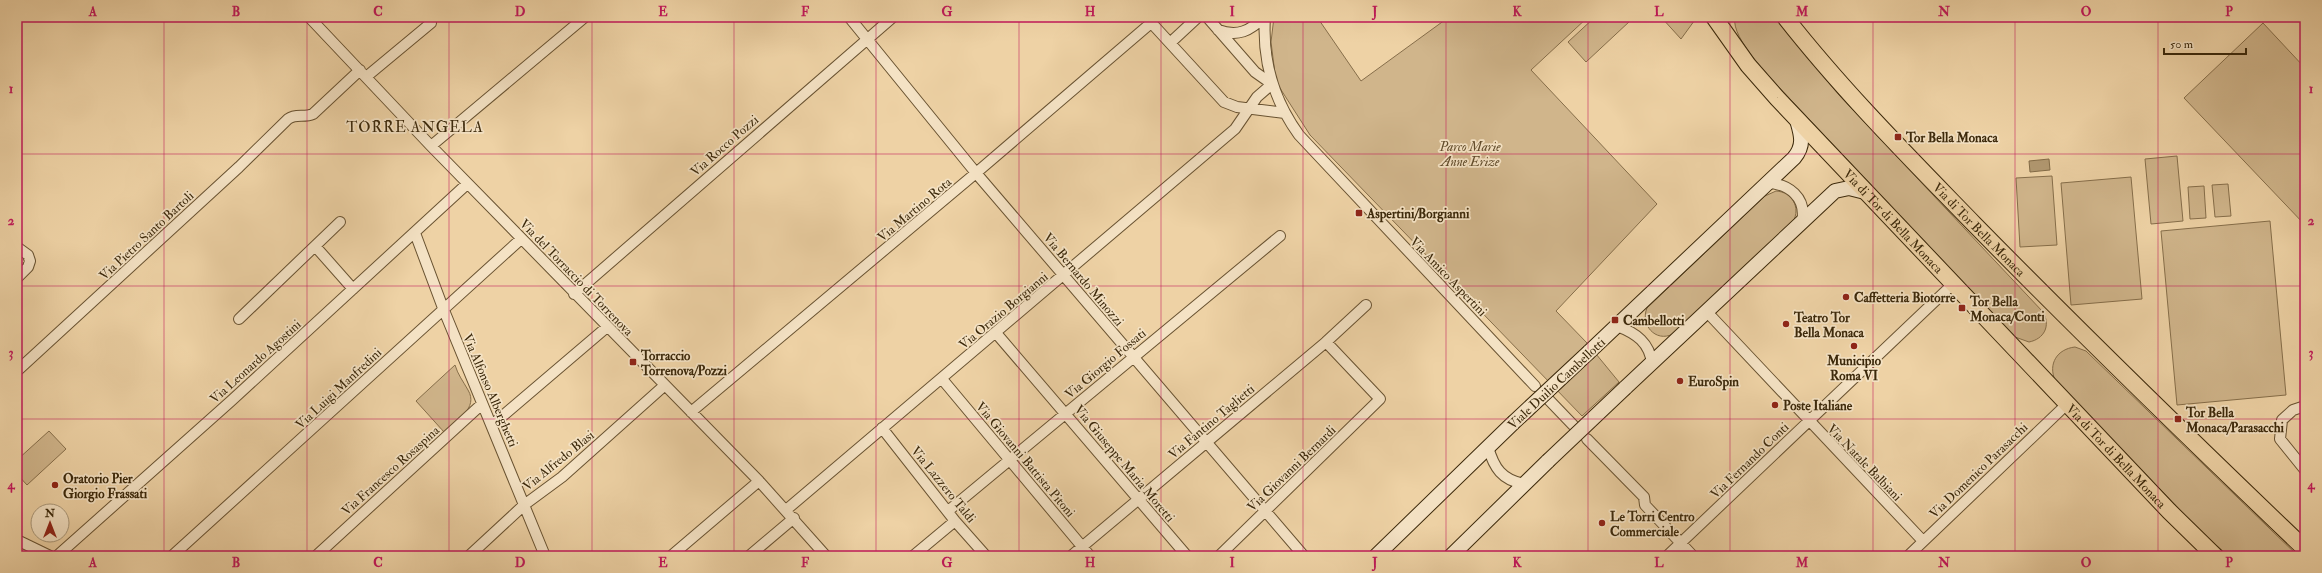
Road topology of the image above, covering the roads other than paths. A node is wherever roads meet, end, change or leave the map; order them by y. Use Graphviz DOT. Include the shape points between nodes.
graph roads {
  1 [pos="309,17"];
  2 [pos="585,17"];
  3 [pos="849,17"];
  4 [pos="893,17"];
  5 [pos="1198,17"];
  6 [pos="1207,17"];
  7 [pos="1264,17"];
  8 [pos="1785,17"];
  9 [pos="1148,20"];
  10 [pos="1721,21"];
  11 [pos="431,23"];
  12 [pos="1218,30"];
  13 [pos="867,39"];
  14 [pos="1170,42"];
  15 [pos="363,73"];
  16 [pos="1272,84"];
  17 [pos="1248,108"];
  18 [pos="1285,114"];
  19 [pos="1797,120"];
  20 [pos="431,146"];
  21 [pos="976,173"];
  22 [pos="1766,183"];
  23 [pos="467,184"];
  24 [pos="1865,192"];
  25 [pos="340,222"];
  26 [pos="1802,222"];
  27 [pos="415,233"];
  28 [pos="1280,236"];
  29 [pos="521,239"];
  30 [pos="315,246"];
  31 [pos="17,247"];
  32 [pos="1064,274"];
  33 [pos="17,278"];
  34 [pos="1953,284"];
  35 [pos="353,289"];
  36 [pos="574,294"];
  37 [pos="1366,305"];
  38 [pos="443,308"];
  39 [pos="1707,312"];
  40 [pos="239,319"];
  41 [pos="1617,326"];
  42 [pos="607,327"];
  43 [pos="996,333"];
  44 [pos="1326,342"];
  45 [pos="1132,357"];
  46 [pos="1652,364"];
  47 [pos="17,371"];
  48 [pos="942,379"];
  49 [pos="665,385"];
  50 [pos="1535,386"];
  51 [pos="1549,400"];
  52 [pos="482,404"];
  53 [pos="2067,404"];
  54 [pos="2305,406"];
  55 [pos="691,412"];
  56 [pos="1066,413"];
  57 [pos="1809,421"];
  58 [pos="492,425"];
  59 [pos="1573,425"];
  60 [pos="882,428"];
  61 [pos="1587,439"];
  62 [pos="1206,442"];
  63 [pos="1488,447"];
  64 [pos="1009,460"];
  65 [pos="2305,470"];
  66 [pos="759,481"];
  67 [pos="1524,484"];
  68 [pos="1139,500"];
  69 [pos="524,505"];
  70 [pos="786,510"];
  71 [pos="948,511"];
  72 [pos="1266,511"];
  73 [pos="794,518"];
  74 [pos="955,521"];
  75 [pos="17,540"];
  76 [pos="1923,541"];
  77 [pos="1680,543"];
  78 [pos="1082,547"];
  79 [pos="2305,549"];
  80 [pos="1456,554"];
  81 [pos="1303,555"];
  82 [pos="50,556"];
  83 [pos="57,556"];
  84 [pos="172,556"];
  85 [pos="316,556"];
  86 [pos="469,556"];
  87 [pos="546,556"];
  88 [pos="671,556"];
  89 [pos="749,556"];
  90 [pos="826,556"];
  91 [pos="913,556"];
  92 [pos="986,556"];
  93 [pos="1071,556"];
  94 [pos="1090,556"];
  95 [pos="1187,556"];
  96 [pos="1219,556"];
  97 [pos="1376,556"];
  98 [pos="1667,556"];
  99 [pos="1693,556"];
  100 [pos="1908,556"];
  101 [pos="2215,556"];
  1 -- 15 [label="street, Via del Torraccio di Torrenova"];
  2 -- 20 [label="street"];
  3 -- 13 [label="street, Via Bernardo Minozzi"];
  4 -- 13 [label="street, Via Rocco Pozzi"];
  5 -- 14 [label="street"];
  6 -- 12 [label="street"];
  7 -- 12 [label="street" via="1244,32 1235,34"];
  7 -- 16 [label="street, Via Amico Aspertini" via="1265,52"];
  8 -- 79 [label="main road, Via di Tor Bella Monaca" via="1875,121 2071,323"];
  9 -- 14 [label="street"];
  9 -- 21 [label="street, Via Martino Rota"];
  10 -- 19 [label="main road, Via di Tor di Bella Monaca" via="1757,75"];
  11 -- 15 [label="street"];
  12 -- 16 [label="street" via="1255,72"];
  13 -- 21 [label="street, Via Bernardo Minozzi"];
  13 -- 36 [label="street, Via Rocco Pozzi"];
  14 -- 17 [label="street" via="1224,102"];
  15 -- 20 [label="street, Via del Torraccio di Torrenova"];
  15 -- 47 [label="street, Via Pietro Santo Bartoli" via="313,114 304,117 291,116"];
  16 -- 17 [label="street, Via Orazio Borgianni"];
  16 -- 18 [label="street, Via Amico Aspertini"];
  17 -- 18 [label="street"];
  17 -- 32 [label="street, Via Orazio Borgianni" via="1229,134"];
  18 -- 50 [label="street, Via Amico Aspertini" via="1307,145"];
  19 -- 22 [label="main road, Viale Duilio Cambellotti" via="1801,148 1794,158"];
  19 -- 24 [label="main road, Via di Tor di Bella Monaca"];
  20 -- 23 [label="street, Via del Torraccio di Torrenova"];
  21 -- 32 [label="street, Via Bernardo Minozzi"];
  21 -- 55 [label="street, Via Martino Rota"];
  22 -- 26 [label="street" via="1781,186 1797,195 1803,208"];
  22 -- 41 [label="main road, Viale Duilio Cambellotti"];
  23 -- 27 [label="street, Via Leonardo Agostini"];
  23 -- 29 [label="street, Via del Torraccio di Torrenova"];
  24 -- 26 [label="main road" via="1849,188 1838,189"];
  24 -- 34 [label="main road, Via di Tor di Bella Monaca"];
  25 -- 30 [label="street"];
  26 -- 39 [label="main road"];
  27 -- 35 [label="street, Via Leonardo Agostini"];
  27 -- 38 [label="street, Via Alfonso Alberghetti"];
  28 -- 45 [label="street, Via Giorgio Fossati"];
  29 -- 36 [label="street, Via del Torraccio di Torrenova"];
  29 -- 38 [label="street, Via Luigi Manfredini"];
  30 -- 35 [label="street"];
  30 -- 40 [label="street"];
  31 -- 33 [label="street" via="28,255 30,260 28,267"];
  32 -- 43 [label="street, Via Orazio Borgianni"];
  32 -- 45 [label="street, Via Bernardo Minozzi"];
  34 -- 53 [label="main road, Via di Tor di Bella Monaca"];
  34 -- 57 [label="street, Via Fernando Conti"];
  35 -- 83 [label="street, Via Leonardo Agostini"];
  36 -- 42 [label="street, Via del Torraccio di Torrenova"];
  37 -- 44 [label="street, Via Fantino Taglietti"];
  38 -- 52 [label="street, Via Alfonso Alberghetti"];
  38 -- 84 [label="street, Via Luigi Manfredini"];
  39 -- 46 [label="main road"];
  39 -- 57 [label="street, Via Natale Balbiani"];
  41 -- 46 [label="street" via="1643,340"];
  41 -- 63 [label="main road, Viale Duilio Cambellotti, bridge"];
  42 -- 49 [label="street, Via del Torraccio di Torrenova"];
  42 -- 58 [label="street"];
  43 -- 48 [label="street, Via Orazio Borgianni"];
  43 -- 56 [label="street, Via Giuseppe Maria Moretti"];
  44 -- 62 [label="street, Via Fantino Taglietti"];
  44 -- 72 [label="street, Via Giovanni Bernardi" via="1380,399"];
  45 -- 56 [label="street, Via Giorgio Fossati"];
  45 -- 62 [label="street, Via Bernardo Minozzi"];
  46 -- 67 [label="main road, bridge"];
  48 -- 60 [label="street, Via Orazio Borgianni"];
  48 -- 64 [label="street, Via Giovanni Battista Pitoni"];
  49 -- 55 [label="street, Via del Torraccio di Torrenova"];
  49 -- 69 [label="street, Via Alfredo Blasi" via="562,477"];
  51 -- 59 [label="street"];
  52 -- 58 [label="street, Via Alfonso Alberghetti"];
  52 -- 85 [label="street, Via Francesco Rosaspina"];
  53 -- 76 [label="street, Via Domenico Parasacchi"];
  53 -- 101 [label="main road, Via di Tor di Bella Monaca"];
  54 -- 65 [label="street" via="2293,410 2282,420 2280,439"];
  55 -- 66 [label="street, Via del Torraccio di Torrenova"];
  56 -- 64 [label="street, Via Giorgio Fossati"];
  56 -- 68 [label="street, Via Giuseppe Maria Moretti"];
  57 -- 76 [label="street, Via Natale Balbiani"];
  57 -- 77 [label="street, Via Fernando Conti"];
  58 -- 69 [label="street, Via Alfonso Alberghetti"];
  60 -- 70 [label="street, Via Orazio Borgianni"];
  60 -- 71 [label="street, Via Lazzero Taldi"];
  61 -- 77 [label="street" via="1644,497 1645,505"];
  62 -- 68 [label="street, Via Fantino Taglietti"];
  62 -- 72 [label="street, Via Bernardo Minozzi"];
  63 -- 67 [label="street" via="1499,472 1510,480"];
  63 -- 97 [label="main road, Viale Duilio Cambellotti"];
  64 -- 71 [label="street, Via Giorgio Fossati"];
  64 -- 78 [label="street, Via Giovanni Battista Pitoni"];
  66 -- 70 [label="street, Via del Torraccio di Torrenova"];
  66 -- 88 [label="street"];
  67 -- 80 [label="main road"];
  68 -- 78 [label="street, Via Fantino Taglietti"];
  68 -- 95 [label="street, Via Giuseppe Maria Moretti"];
  69 -- 86 [label="street, Via Alfredo Blasi"];
  69 -- 87 [label="street, Via Alfonso Alberghetti"];
  70 -- 73 [label="street, Via del Torraccio di Torrenova"];
  71 -- 74 [label="street, Via Lazzero Taldi"];
  72 -- 81 [label="street, Via Bernardo Minozzi"];
  72 -- 96 [label="street, Via Giovanni Bernardi"];
  73 -- 89 [label="street"];
  73 -- 90 [label="street, Via del Torraccio di Torrenova"];
  74 -- 91 [label="street"];
  74 -- 92 [label="street, Via Lazzero Taldi"];
  75 -- 82 [label="street"];
  76 -- 100 [label="street, Via Domenico Parasacchi"];
  77 -- 98 [label="street, Via Fernando Conti"];
  77 -- 99 [label="street"];
  78 -- 93 [label="street, Via Fantino Taglietti"];
  78 -- 94 [label="street, Via Giovanni Battista Pitoni"];
}
